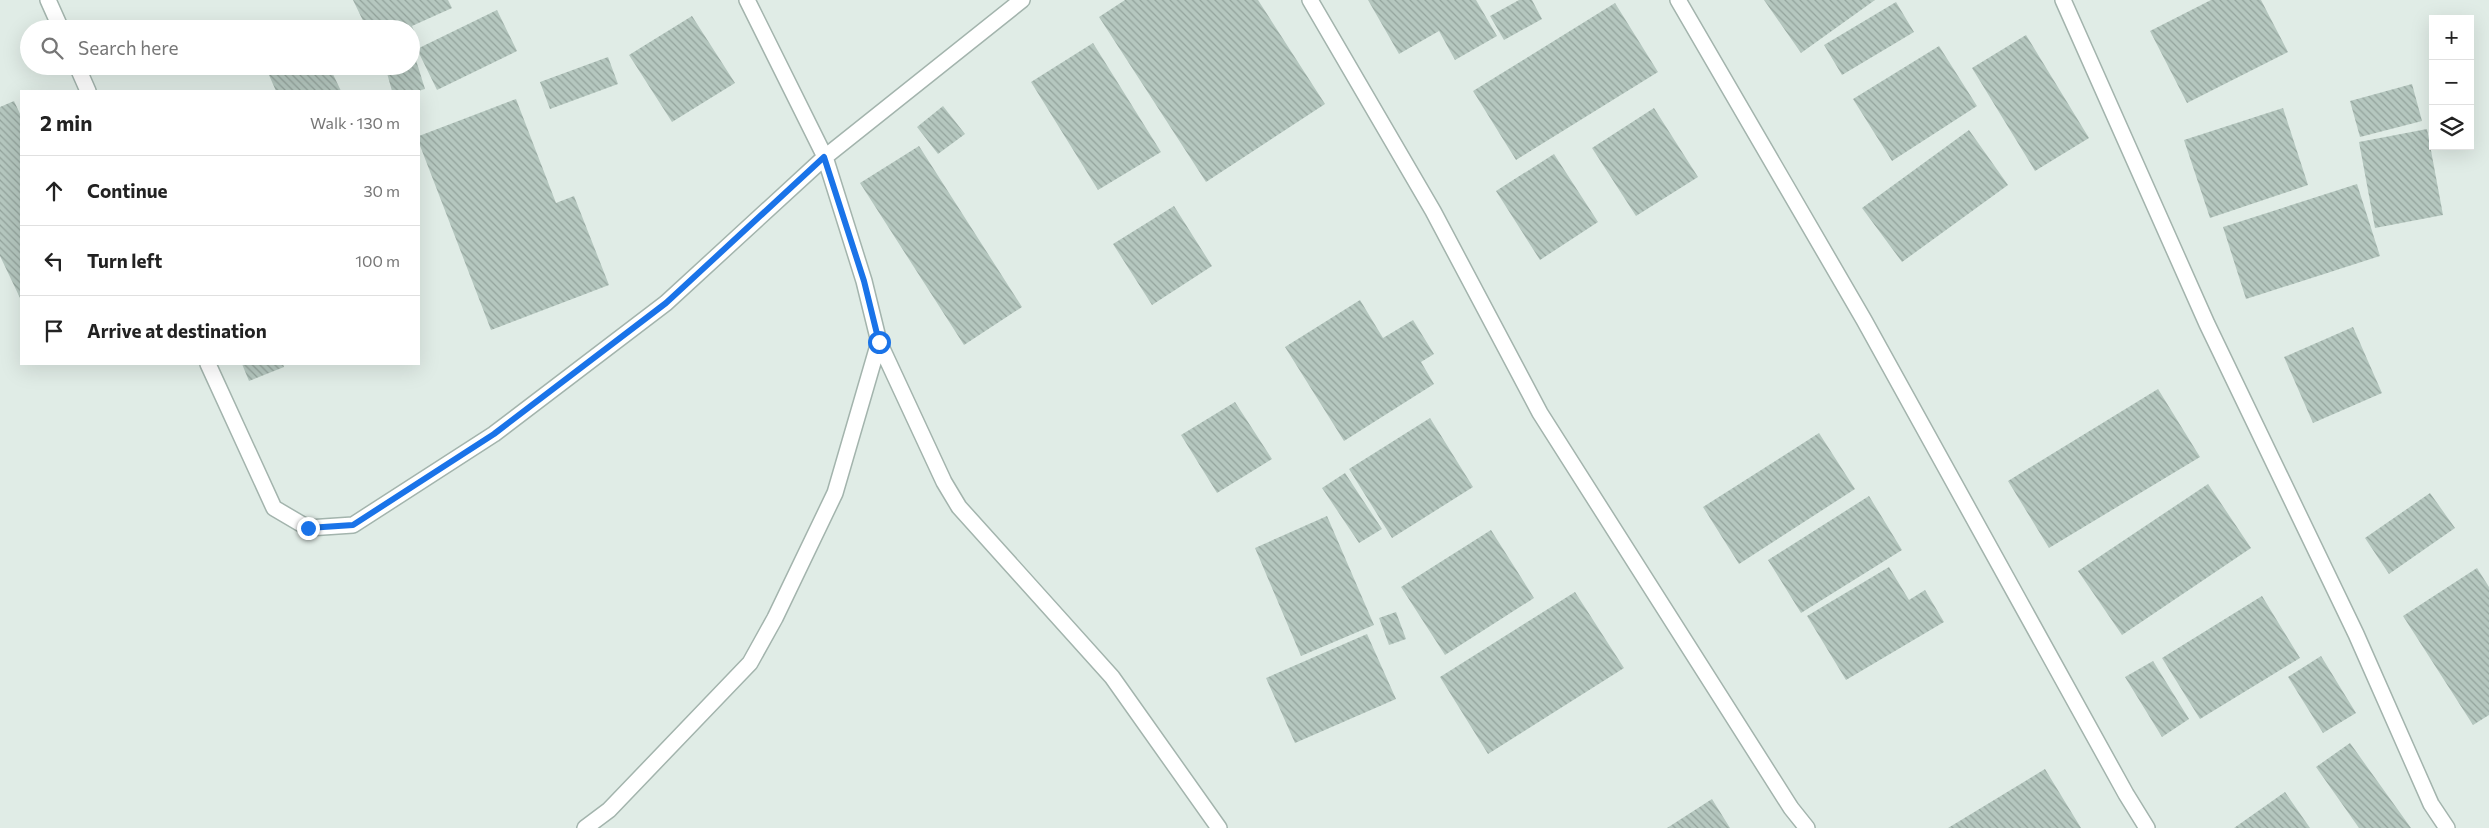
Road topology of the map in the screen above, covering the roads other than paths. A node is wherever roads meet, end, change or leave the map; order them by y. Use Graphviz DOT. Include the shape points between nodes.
graph roads {
  1 [pos="48,0"];
  2 [pos="748,0"];
  3 [pos="1022,0"];
  4 [pos="1310,0"];
  5 [pos="1678,0"];
  6 [pos="2063,0"];
  7 [pos="57,20"];
  8 [pos="81,75"];
  9 [pos="88,90"];
  10 [pos="824,157"];
  11 [pos="879,342"];
  12 [pos="208,365"];
  13 [pos="585,828"];
  14 [pos="1219,828"];
  15 [pos="1807,828"];
  16 [pos="2147,828"];
  17 [pos="2447,828"];
  1 -- 7 [label="street"];
  2 -- 10 [label="street"];
  3 -- 10 [label="street"];
  4 -- 15 [label="street" via="1433,211 1540,413 1785,800"];
  5 -- 16 [label="street" via="1864,320"];
  6 -- 17 [label="street" via="2207,324 2356,634 2431,804"];
  8 -- 9 [label="street"];
  10 -- 11 [label="street" via="864,281"];
  10 -- 12 [label="street" via="666,303 494,434 353,525 308,528 274,508"];
  11 -- 13 [label="street" via="835,493 750,663 609,810"];
  11 -- 14 [label="street" via="959,508 1112,676"];
}
